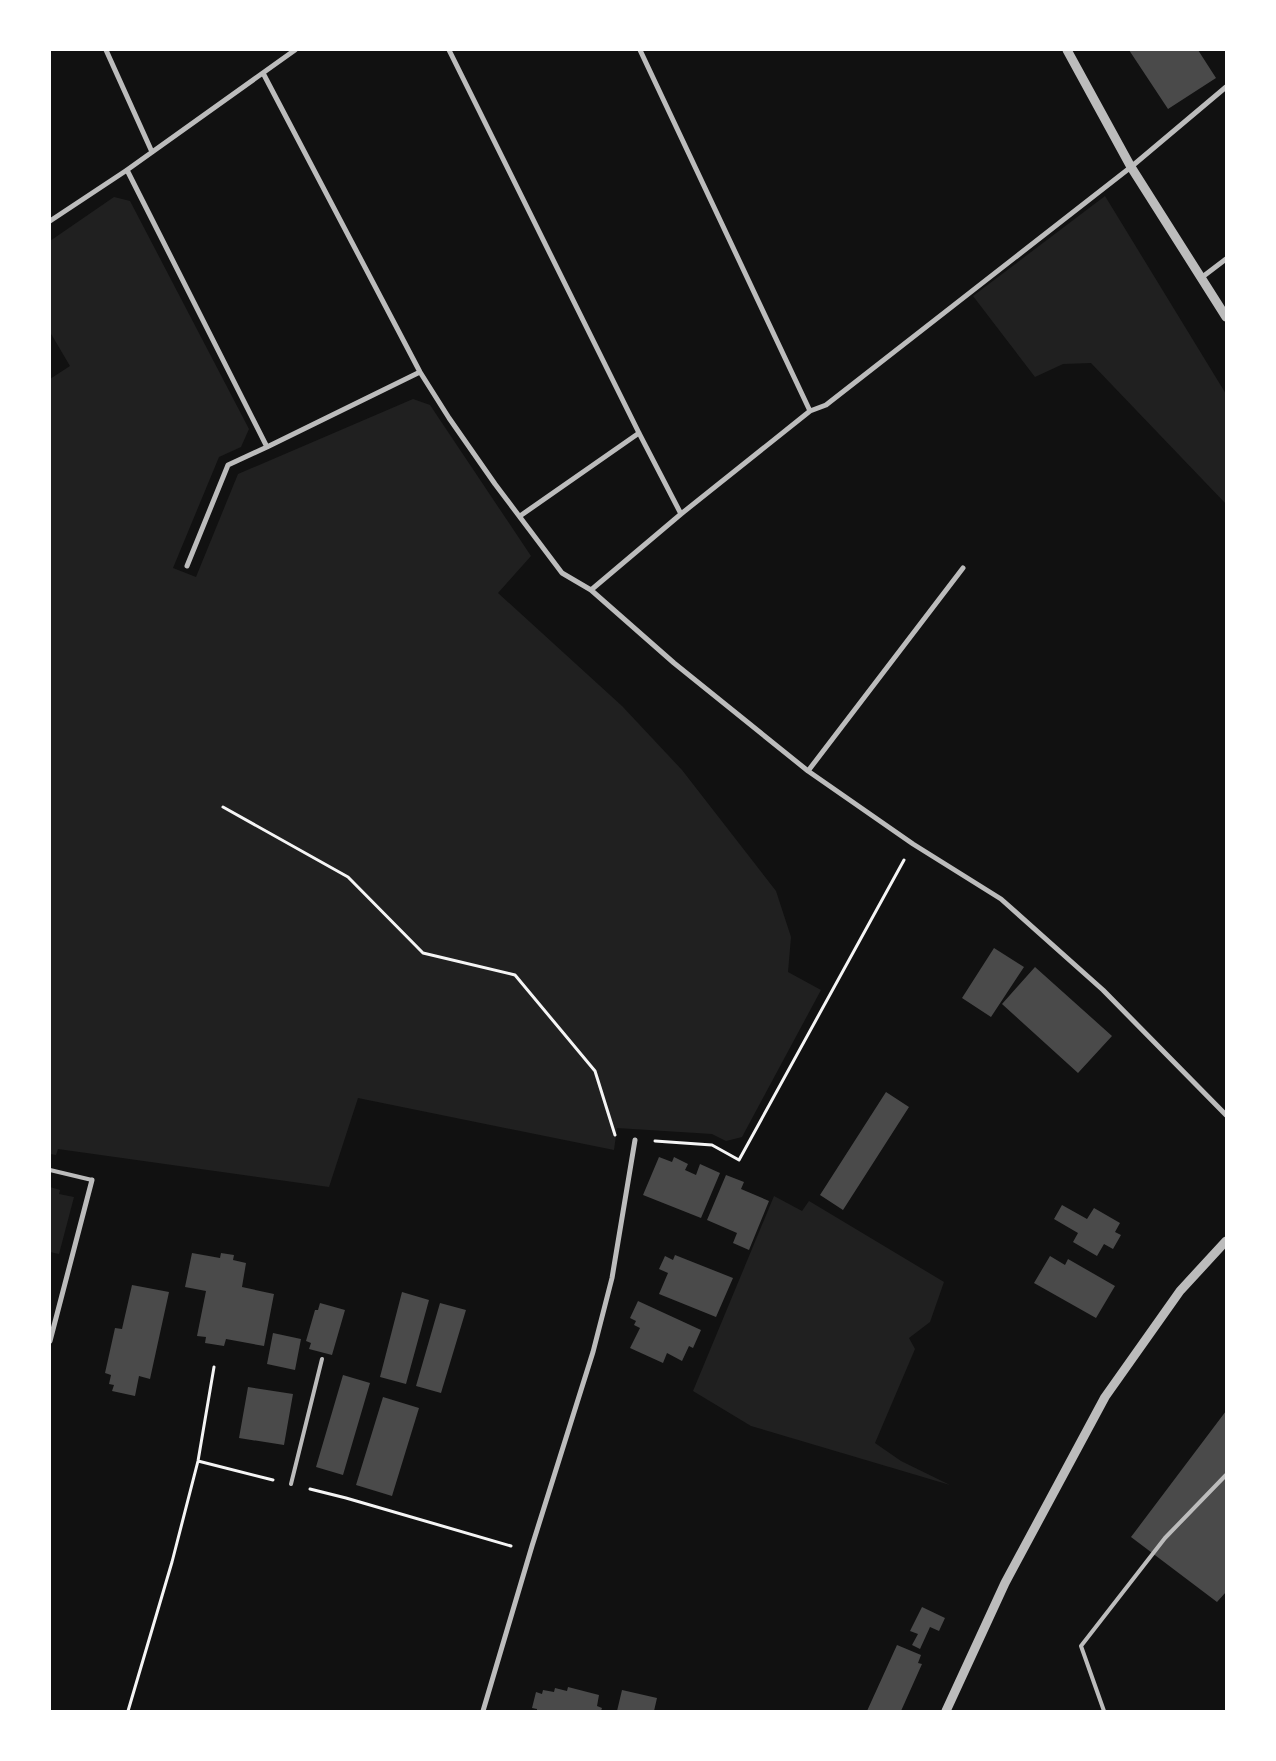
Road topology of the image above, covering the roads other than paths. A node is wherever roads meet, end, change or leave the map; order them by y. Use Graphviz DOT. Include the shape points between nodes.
graph roads {
  1 [pos="106,50"];
  2 [pos="449,50"];
  3 [pos="640,50"];
  4 [pos="1068,50"];
  5 [pos="293,51"];
  6 [pos="263,73"];
  7 [pos="1226,87"];
  8 [pos="152,152"];
  9 [pos="1131,167"];
  10 [pos="127,170"];
  11 [pos="50,221"];
  12 [pos="1226,259"];
  13 [pos="1202,278"];
  14 [pos="1226,317"];
  15 [pos="420,372"];
  16 [pos="810,411"];
  17 [pos="639,433"];
  18 [pos="267,447"];
  19 [pos="681,514"];
  20 [pos="520,516"];
  21 [pos="187,566"];
  22 [pos="963,568"];
  23 [pos="591,590"];
  24 [pos="808,771"];
  25 [pos="1226,1115"];
  26 [pos="635,1140"];
  27 [pos="50,1170"];
  28 [pos="92,1180"];
  29 [pos="1226,1241"];
  30 [pos="50,1341"];
  31 [pos="322,1359"];
  32 [pos="1226,1475"];
  33 [pos="1224,1481"];
  34 [pos="291,1484"];
  35 [pos="483,1711"];
  36 [pos="946,1711"];
  37 [pos="1104,1711"];
  1 -- 8 [label="street"];
  2 -- 17 [label="street"];
  3 -- 16 [label="street"];
  4 -- 9 [label="street"];
  5 -- 6 [label="street"];
  6 -- 8 [label="street"];
  6 -- 15 [label="street"];
  7 -- 9 [label="street"];
  8 -- 10 [label="street"];
  9 -- 13 [label="street"];
  9 -- 16 [label="street" via="826,405"];
  10 -- 11 [label="street"];
  10 -- 18 [label="street"];
  12 -- 13 [label="street"];
  13 -- 14 [label="street"];
  15 -- 18 [label="street"];
  15 -- 20 [label="street"];
  16 -- 19 [label="street"];
  17 -- 19 [label="street"];
  17 -- 20 [label="street"];
  18 -- 21 [label="street" via="228,466"];
  19 -- 23 [label="street"];
  20 -- 23 [label="street" via="562,574"];
  22 -- 24 [label="street"];
  23 -- 24 [label="street"];
  24 -- 25 [label="street" via="1001,899 1103,990"];
  26 -- 35 [label="street" via="610,1287 593,1352"];
  27 -- 28 [label="lane"];
  28 -- 30 [label="street"];
  29 -- 36 [label="street" via="1180,1291 1105,1396 1005,1583"];
  31 -- 34 [label="lane"];
  32 -- 33 [label="lane"];
  33 -- 37 [label="lane" via="1165,1538 1081,1646"];
}
